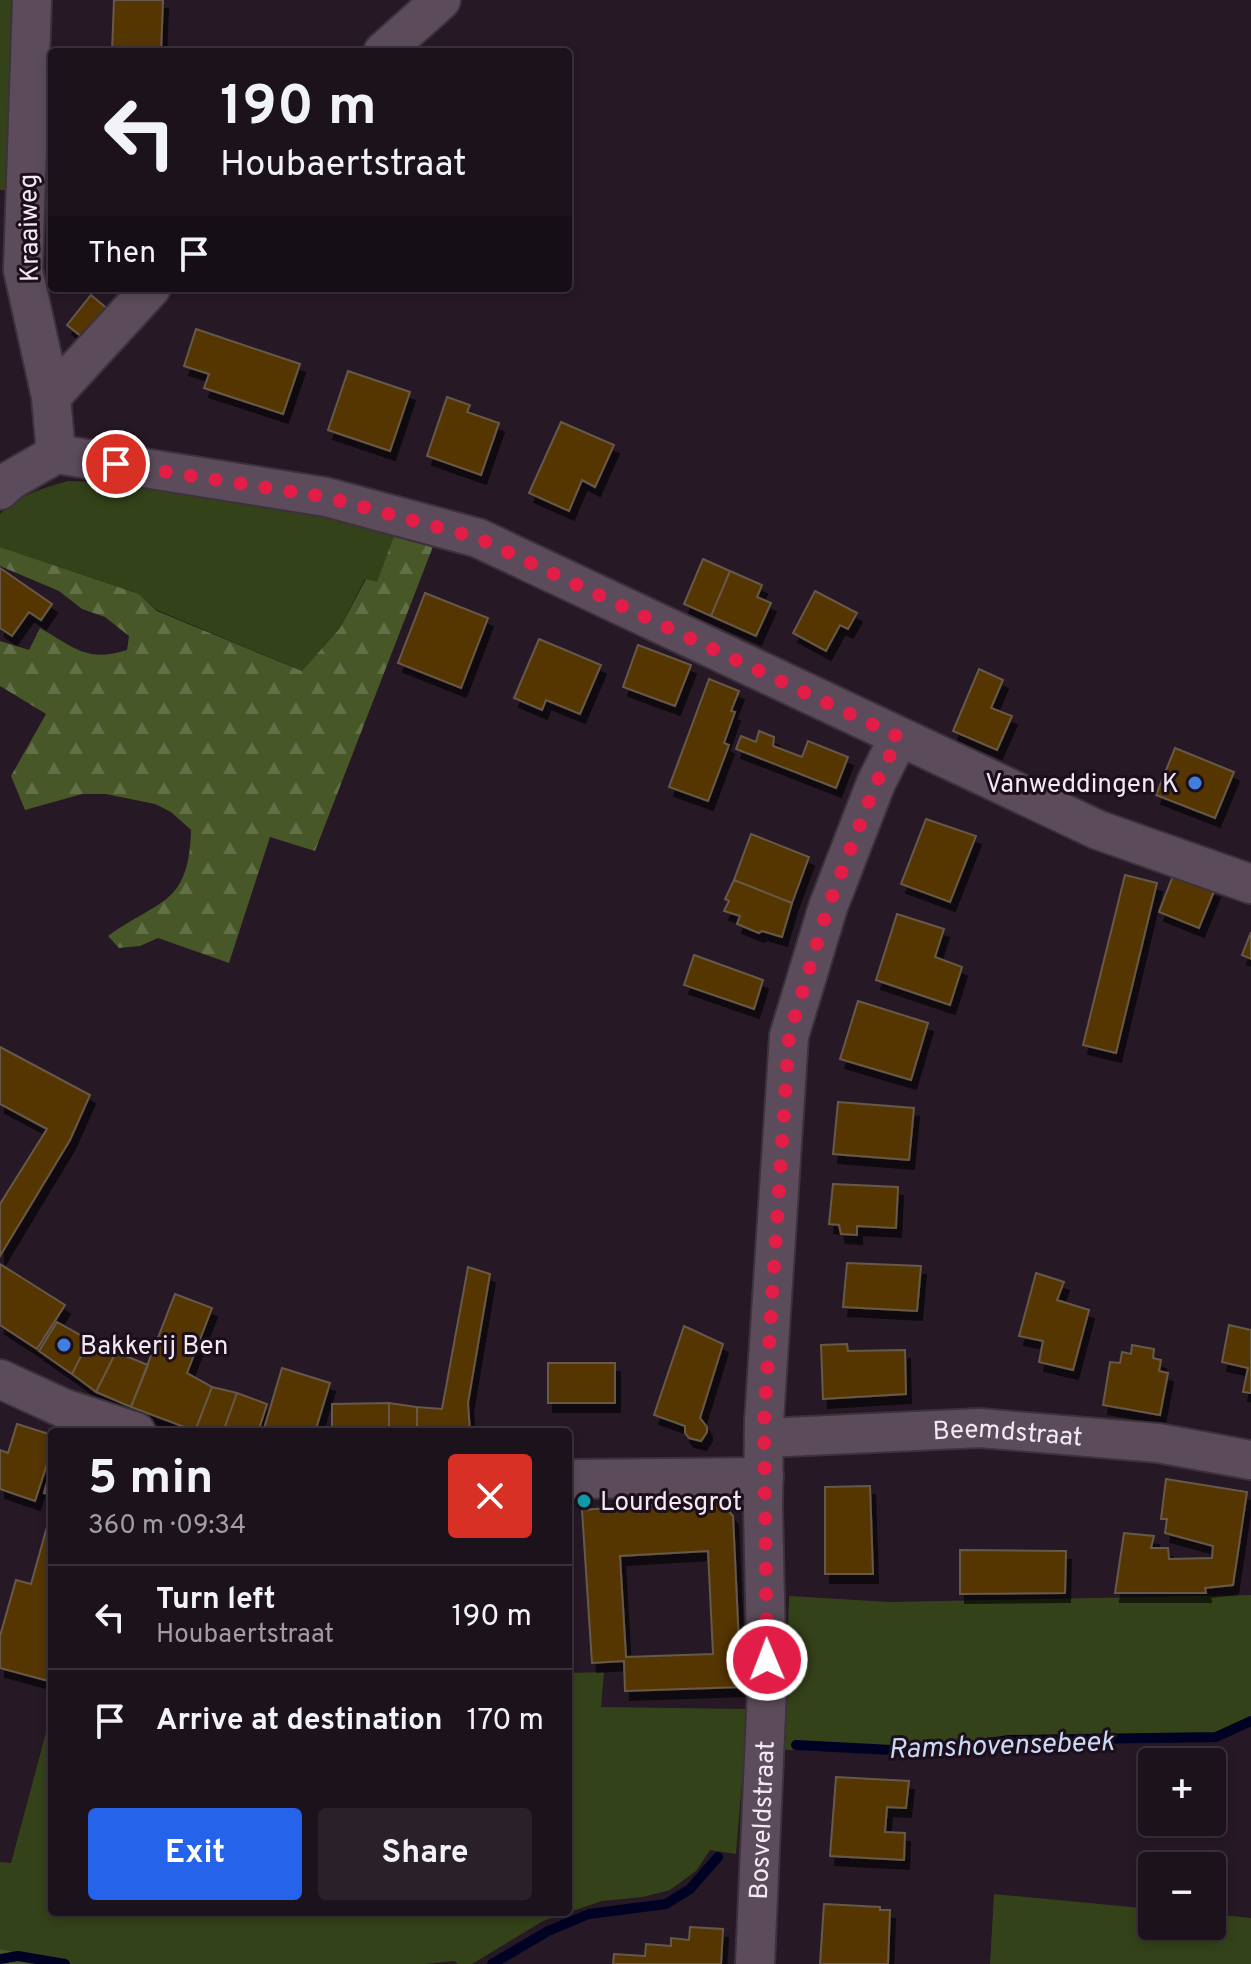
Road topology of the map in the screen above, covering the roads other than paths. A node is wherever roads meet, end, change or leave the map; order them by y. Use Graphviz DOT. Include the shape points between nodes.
graph roads {
  1 [pos="32,0"];
  2 [pos="441,0"];
  3 [pos="387,48"];
  4 [pos="0,240"];
  5 [pos="23,270"];
  6 [pos="147,292"];
  7 [pos="51,397"];
  8 [pos="56,454"];
  9 [pos="0,490"];
  10 [pos="899,737"];
  11 [pos="1251,884"];
  12 [pos="0,1379"];
  13 [pos="124,1428"];
  14 [pos="764,1438"];
  15 [pos="1251,1460"];
  16 [pos="764,1477"];
  17 [pos="572,1479"];
  18 [pos="755,1964"];
  1 -- 5 [label="street, Kraaiweg"];
  2 -- 3 [label="street"];
  4 -- 5 [label="street"];
  5 -- 7 [label="street, Kraaiweg"];
  6 -- 7 [label="street"];
  7 -- 8 [label="street, Kraaiweg"];
  8 -- 9 [label="street"];
  8 -- 10 [label="street" via="326,497 478,538"];
  10 -- 11 [label="street" via="1098,830"];
  10 -- 14 [label="street, Bosveldstraat" via="828,907 789,1036"];
  12 -- 13 [label="street"];
  14 -- 15 [label="street, Beemdstraat" via="980,1428 1158,1443"];
  14 -- 16 [label="street, Bosveldstraat"];
  16 -- 17 [label="street"];
  16 -- 18 [label="street, Bosveldstraat" via="767,1690"];
}
